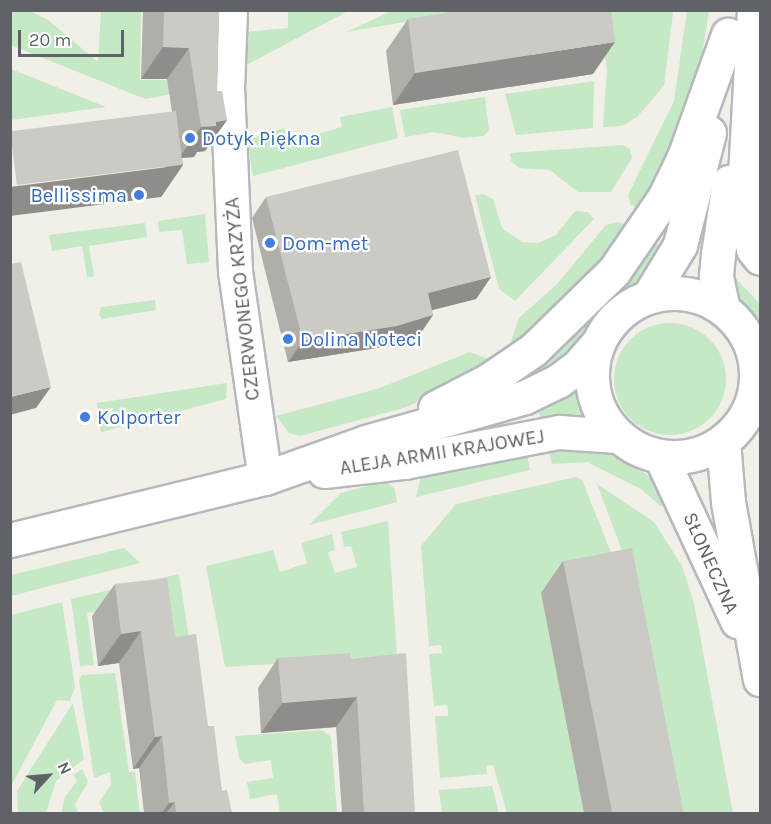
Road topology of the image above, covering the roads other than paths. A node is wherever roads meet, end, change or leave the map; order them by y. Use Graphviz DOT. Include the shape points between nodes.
graph roads {
  1 [pos="230,10"];
  2 [pos="754,10"];
  3 [pos="730,23"];
  4 [pos="750,59"];
  5 [pos="760,258"];
  6 [pos="649,296"];
  7 [pos="741,321"];
  8 [pos="597,344"];
  9 [pos="755,402"];
  10 [pos="618,436"];
  11 [pos="723,441"];
  12 [pos="366,442"];
  13 [pos="661,457"];
  14 [pos="266,478"];
  15 [pos="10,540"];
  16 [pos="760,674"];
  1 -- 14 [label="street, CZERWONEGO KRZYŻA" via="227,87 235,271"];
  2 -- 4 [label="street"];
  3 -- 6 [label="street, ALEJA ARMII KRAJOWEJ" via="700,176 680,245"];
  3 -- 12 [label="street, ALEJA ARMII KRAJOWEJ" via="684,157 664,198 614,271 559,328 512,366"];
  4 -- 5 [label="street" via="743,213 753,249"];
  4 -- 7 [label="street" via="718,254"];
  6 -- 7 [label="street" via="690,294"];
  6 -- 8 [label="street" via="619,313"];
  7 -- 9 [label="street" via="752,348"];
  8 -- 10 [label="street" via="591,380 598,408"];
  8 -- 12 [label="street, ALEJA ARMII KRAJOWEJ" via="558,381 525,397"];
  9 -- 11 [label="street"];
  10 -- 13 [label="street" via="635,449"];
  10 -- 14 [label="street, ALEJA ARMII KRAJOWEJ" via="559,432 404,462"];
  11 -- 13 [label="street" via="695,455"];
  11 -- 16 [label="street, SŁONECZNA" via="728,502"];
  12 -- 14 [label="street, ALEJA ARMII KRAJOWEJ"];
  13 -- 16 [label="street, SŁONECZNA"];
  14 -- 15 [label="street, ALEJA ARMII KRAJOWEJ"];
}
